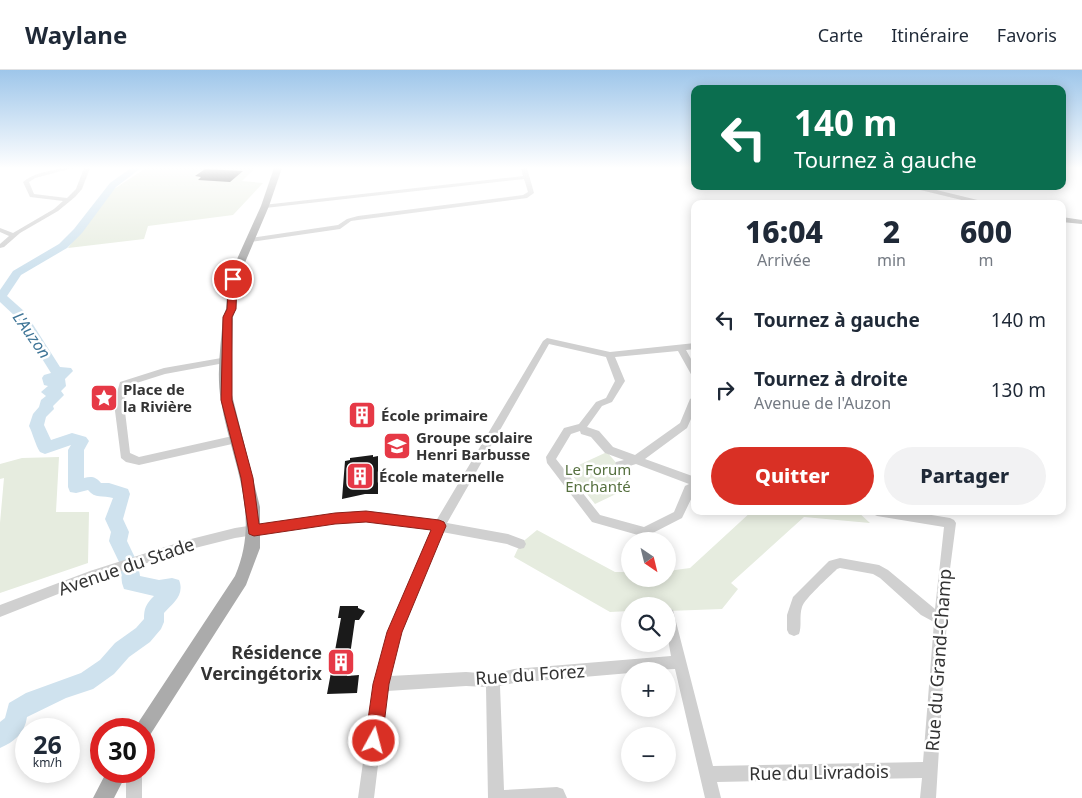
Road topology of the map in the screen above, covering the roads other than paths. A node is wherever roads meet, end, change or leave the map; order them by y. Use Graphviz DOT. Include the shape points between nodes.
graph roads {
  1 [pos="65,202"];
  2 [pos="266,202"];
  3 [pos="301,202"];
  4 [pos="485,202"];
  5 [pos="265,206"];
  6 [pos="1066,219"];
  7 [pos="1082,222"];
  8 [pos="0,230"];
  9 [pos="14,236"];
  10 [pos="250,240"];
  11 [pos="1,247"];
  12 [pos="691,346"];
  13 [pos="680,347"];
  14 [pos="610,355"];
  15 [pos="227,360"];
  16 [pos="691,367"];
  17 [pos="691,408"];
  18 [pos="582,427"];
  19 [pos="237,438"];
  20 [pos="638,459"];
  21 [pos="620,465"];
  22 [pos="691,480"];
  23 [pos="691,488"];
  24 [pos="901,515"];
  25 [pos="439,526"];
  26 [pos="254,530"];
  27 [pos="520,544"];
  28 [pos="0,611"];
  29 [pos="940,619"];
  30 [pos="794,630"];
  31 [pos="676,649"];
  32 [pos="679,662"];
  33 [pos="493,680"];
  34 [pos="381,684"];
  35 [pos="151,718"];
  36 [pos="930,770"];
  37 [pos="707,774"];
  38 [pos="112,783"];
  39 [pos="134,783"];
  40 [pos="104,798"];
  41 [pos="134,798"];
  42 [pos="366,798"];
  43 [pos="497,798"];
  44 [pos="559,798"];
  45 [pos="713,798"];
  46 [pos="928,798"];
  1 -- 9 [label="street"];
  2 -- 5 [label="main road"];
  3 -- 5 [label="street"];
  4 -- 10 [label="street" via="358,218 340,227"];
  5 -- 10 [label="main road"];
  6 -- 7 [label="main road"];
  8 -- 9 [label="street"];
  9 -- 11 [label="street"];
  10 -- 15 [label="main road" via="233,279"];
  12 -- 13 [label="street"];
  13 -- 14 [label="street"];
  13 -- 16 [label="street"];
  14 -- 18 [label="street" via="620,381 609,400 599,404"];
  14 -- 25 [label="street" via="547,341"];
  15 -- 19 [label="main road" via="227,400"];
  15 -- 19 [label="street" via="164,371 123,384 119,403 125,455 130,460 139,461"];
  17 -- 20 [label="street" via="684,425"];
  18 -- 20 [label="street" via="595,434 609,450"];
  18 -- 23 [label="street" via="568,431 551,460 596,519 645,532 678,515"];
  19 -- 26 [label="main road" via="247,478"];
  20 -- 21 [label="street"];
  20 -- 22 [label="street"];
  24 -- 29 [label="street, Rue du Grand-Champ" via="950,523"];
  25 -- 26 [label="street, Avenue du Stade" via="366,516"];
  25 -- 27 [label="street, Avenue du Stade"];
  25 -- 34 [label="street" via="395,632"];
  26 -- 28 [label="street, Avenue du Stade" via="144,558"];
  26 -- 35 [label="main road" via="249,560 241,580"];
  29 -- 30 [label="street" via="926,611 884,574 875,569 840,563 833,565 797,601 793,615"];
  29 -- 36 [label="street, Rue du Grand-Champ"];
  31 -- 32 [label="street"];
  32 -- 33 [label="street, Rue du Forez"];
  32 -- 37 [label="street"];
  33 -- 34 [label="street, Rue du Forez"];
  33 -- 43 [label="street"];
  34 -- 42 [label="street"];
  36 -- 37 [label="street, Rue du Livradois"];
  36 -- 46 [label="street, Rue du Grand-Champ"];
  37 -- 45 [label="street"];
  38 -- 40 [label="main road"];
  39 -- 41 [label="street"];
  43 -- 44 [label="street" via="557,795"];
}
